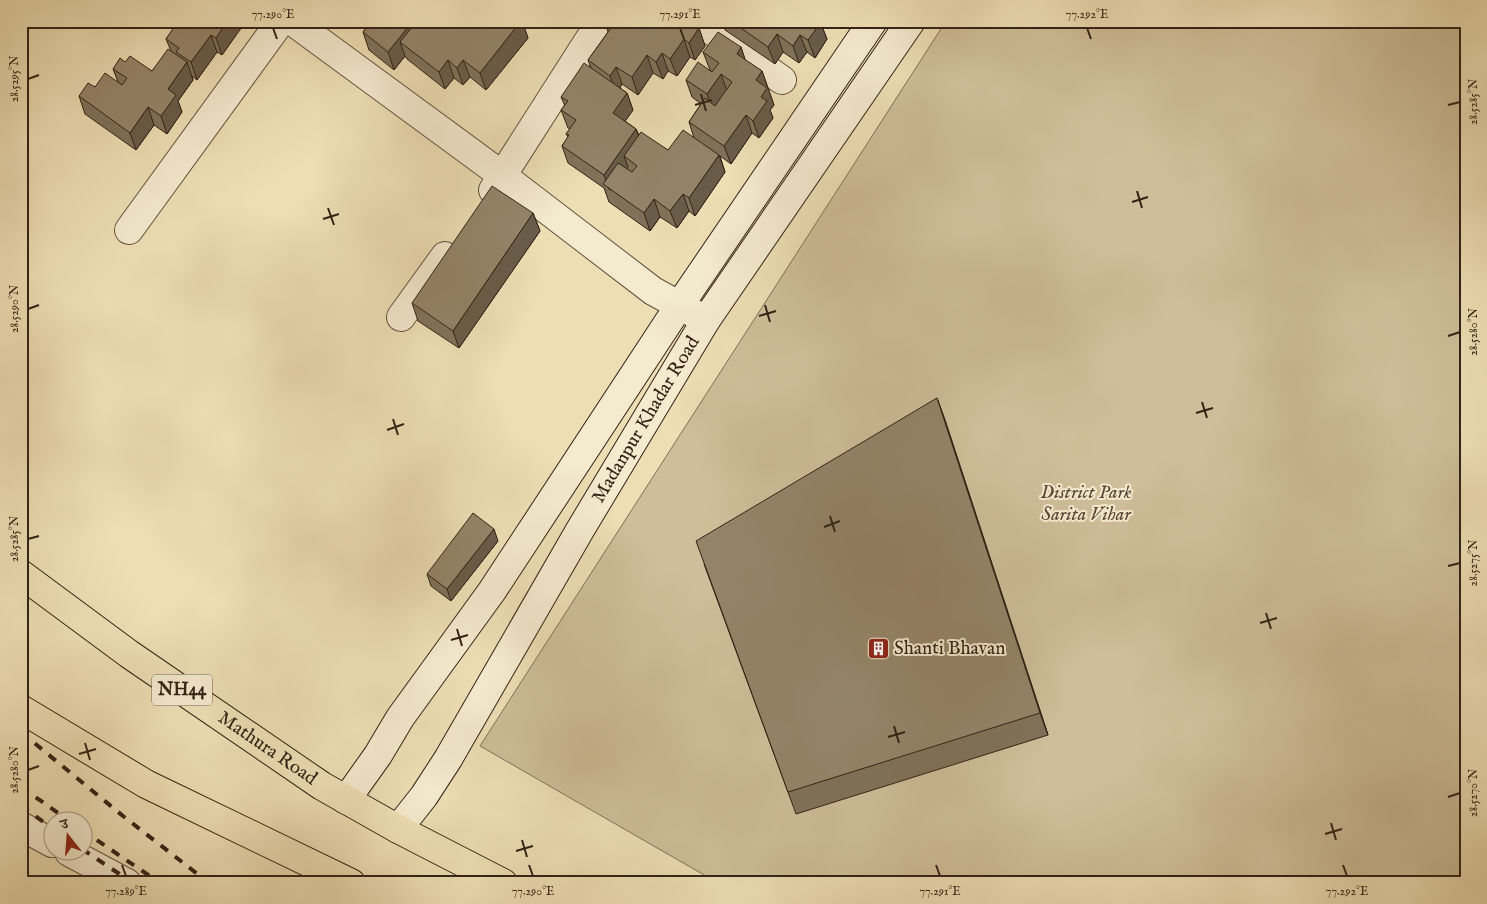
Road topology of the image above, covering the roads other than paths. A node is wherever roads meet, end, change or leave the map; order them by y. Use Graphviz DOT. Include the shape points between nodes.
graph roads {
  1 [pos="281,21"];
  2 [pos="292,21"];
  3 [pos="601,21"];
  4 [pos="698,21"];
  5 [pos="873,21"];
  6 [pos="911,21"];
  7 [pos="782,80"];
  8 [pos="503,176"];
  9 [pos="481,207"];
  10 [pos="129,230"];
  11 [pos="458,238"];
  12 [pos="679,306"];
  13 [pos="401,317"];
  14 [pos="706,320"];
  15 [pos="21,574"];
  16 [pos="21,708"];
  17 [pos="346,800"];
  18 [pos="21,826"];
  19 [pos="398,828"];
  20 [pos="42,838"];
  21 [pos="87,862"];
  22 [pos="126,883"];
  23 [pos="351,883"];
  24 [pos="504,883"];
  1 -- 10 [label="street"];
  2 -- 8 [label="street"];
  3 -- 8 [label="street"];
  4 -- 7 [label="street"];
  5 -- 12 [label="street, Madanpur Khadar Road"];
  6 -- 14 [label="street, Madanpur Khadar Road"];
  8 -- 9 [label="street"];
  8 -- 12 [label="street" via="652,291"];
  11 -- 13 [label="street"];
  12 -- 14 [label="street"];
  12 -- 17 [label="street, Madanpur Khadar Road" via="492,591 400,718 378,756"];
  14 -- 19 [label="street, Madanpur Khadar Road" via="448,759"];
  15 -- 17 [label="highway, Mathura Road / NH44" via="129,654"];
  16 -- 23 [label="highway" via="146,784"];
  17 -- 19 [label="highway, Mathura Road / NH44"];
  18 -- 20 [label="street"];
  19 -- 24 [label="highway, Mathura Road / NH44"];
  21 -- 22 [label="street"];
}
